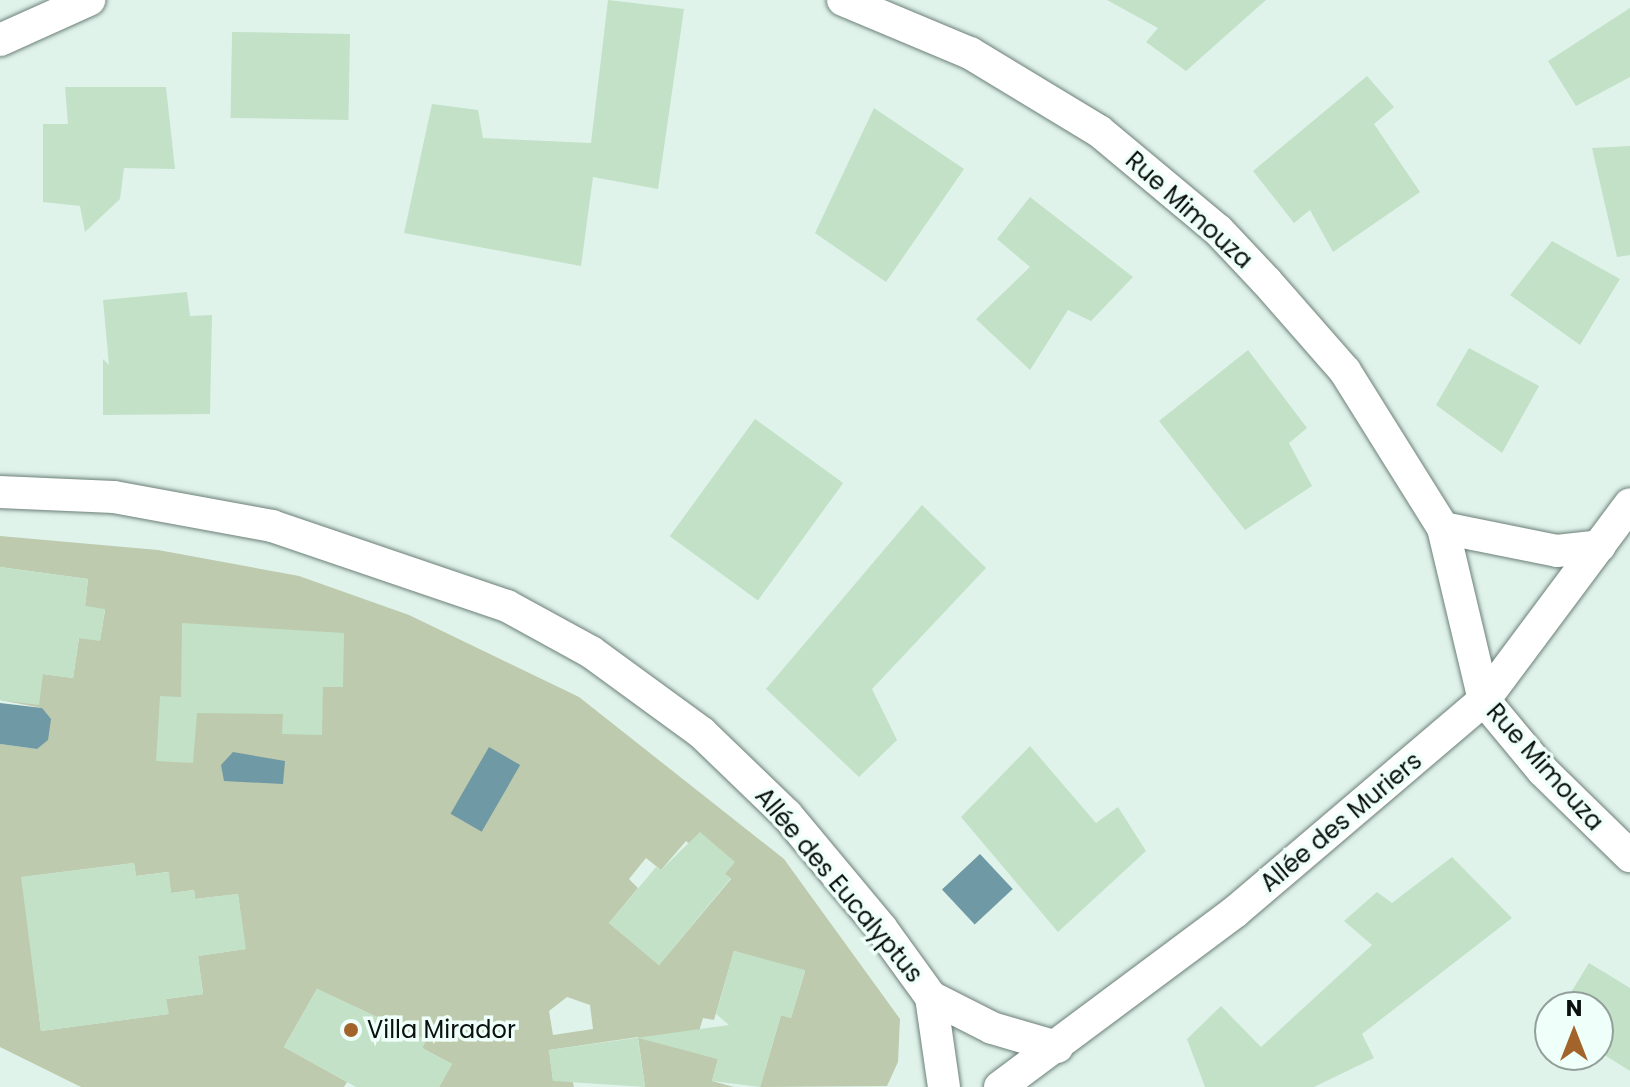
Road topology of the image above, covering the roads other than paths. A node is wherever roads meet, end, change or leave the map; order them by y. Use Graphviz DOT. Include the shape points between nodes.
graph roads {
  1 [pos="89,0"];
  2 [pos="843,0"];
  3 [pos="0,40"];
  4 [pos="0,492"];
  5 [pos="1630,504"];
  6 [pos="1443,528"];
  7 [pos="1600,546"];
  8 [pos="1484,700"];
  9 [pos="1630,856"];
  10 [pos="931,997"];
  11 [pos="1057,1047"];
  12 [pos="944,1087"];
  13 [pos="1000,1087"];
  1 -- 3 [label="street"];
  2 -- 6 [label="street, Rue Mimouza" via="906,23 1029,86 1158,177 1218,230 1345,371"];
  4 -- 10 [label="street, Allée des Eucalyptus" via="114,497 272,526 507,606 591,652 702,733 787,815"];
  5 -- 7 [label="street, Allée des Muriers"];
  6 -- 7 [label="street" via="1557,551"];
  6 -- 8 [label="street, Rue Mimouza" via="1470,616"];
  7 -- 8 [label="street, Allée des Muriers"];
  8 -- 9 [label="street, Rue Mimouza" via="1543,771"];
  8 -- 11 [label="street, Allée des Muriers" via="1236,911"];
  10 -- 11 [label="street, Allée des Eucalyptus" via="992,1028"];
  10 -- 12 [label="street, Allée des Eucalyptus"];
  11 -- 13 [label="street, Allée des Muriers"];
}
